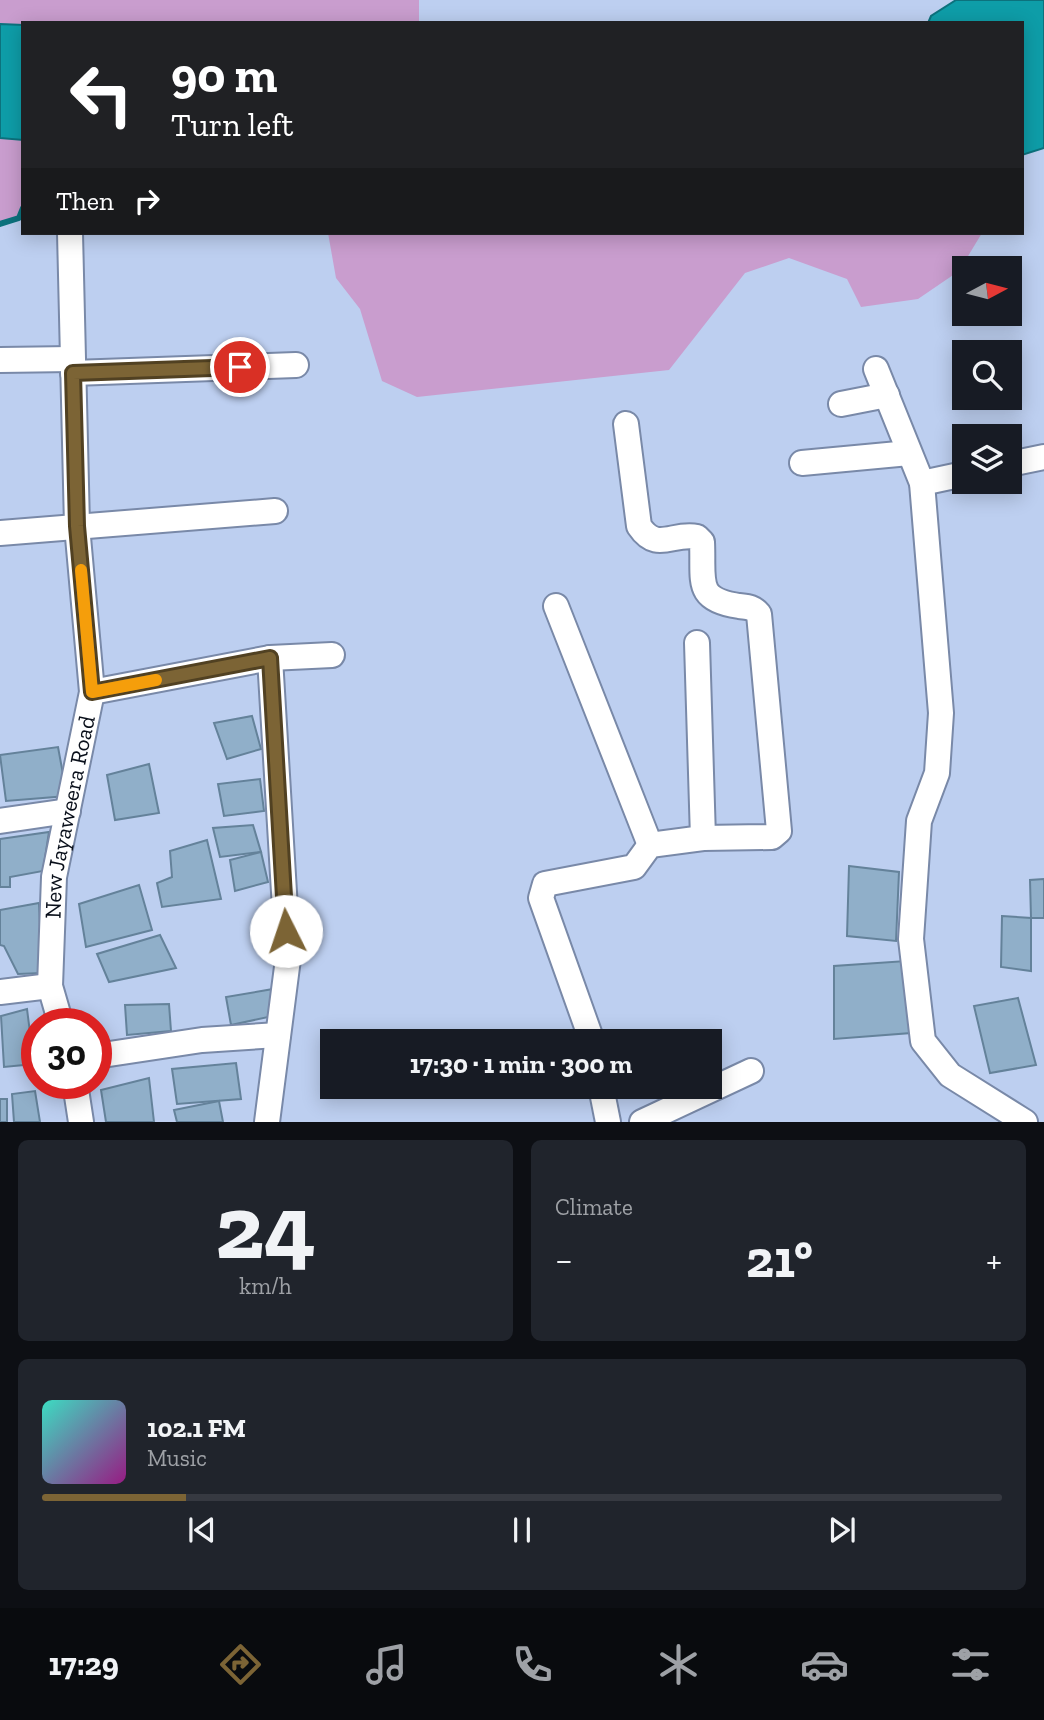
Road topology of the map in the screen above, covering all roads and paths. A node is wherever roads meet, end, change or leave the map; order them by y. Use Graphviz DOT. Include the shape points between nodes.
graph roads {
  1 [pos="70,235"];
  2 [pos="0,360"];
  3 [pos="296,365"];
  4 [pos="73,366"];
  5 [pos="876,369"];
  6 [pos="887,395"];
  7 [pos="841,404"];
  8 [pos="626,424"];
  9 [pos="909,453"];
  10 [pos="1044,457"];
  11 [pos="1022,462"];
  12 [pos="802,463"];
  13 [pos="952,477"];
  14 [pos="922,483"];
  15 [pos="275,511"];
  16 [pos="77,526"];
  17 [pos="0,533"];
  18 [pos="556,606"];
  19 [pos="697,643"];
  20 [pos="332,655"];
  21 [pos="270,658"];
  22 [pos="92,692"];
  23 [pos="68,811"];
  24 [pos="0,821"];
  25 [pos="703,838"];
  26 [pos="650,845"];
  27 [pos="50,986"];
  28 [pos="0,992"];
  29 [pos="56,1008"];
  30 [pos="588,1029"];
  31 [pos="278,1035"];
  32 [pos="112,1054"];
  33 [pos="751,1071"];
  34 [pos="77,1099"];
  35 [pos="603,1099"];
  36 [pos="81,1122"];
  37 [pos="267,1122"];
  38 [pos="608,1122"];
  39 [pos="642,1122"];
  40 [pos="1026,1122"];
  1 -- 4 [label="street, New Jayaweera Road"];
  2 -- 4 [label="street"];
  3 -- 4 [label="street"];
  4 -- 16 [label="street, New Jayaweera Road"];
  5 -- 6 [label="street"];
  6 -- 7 [label="street"];
  6 -- 9 [label="street"];
  8 -- 25 [label="street" via="639,526 656,541 697,537 702,542 708,596 716,603 750,607 759,614 779,831 772,837"];
  9 -- 12 [label="street"];
  9 -- 14 [label="street"];
  10 -- 11 [label="street"];
  13 -- 14 [label="street"];
  14 -- 40 [label="street" via="941,713 937,773 919,821 911,939 923,1041 950,1075"];
  15 -- 16 [label="street"];
  16 -- 17 [label="street"];
  16 -- 22 [label="street, New Jayaweera Road"];
  18 -- 26 [label="street"];
  19 -- 25 [label="street"];
  20 -- 21 [label="street"];
  21 -- 22 [label="street"];
  21 -- 31 [label="street" via="288,959"];
  22 -- 23 [label="street, New Jayaweera Road"];
  23 -- 24 [label="street"];
  23 -- 27 [label="street, New Jayaweera Road" via="54,877"];
  25 -- 26 [label="street"];
  26 -- 30 [label="street" via="634,867 545,884 541,898"];
  27 -- 28 [label="street"];
  27 -- 29 [label="street, New Jayaweera Road"];
  31 -- 32 [label="street"];
  31 -- 37 [label="street"];
  33 -- 39 [label="street"];
  34 -- 36 [label="street"];
  35 -- 38 [label="street"];
}
